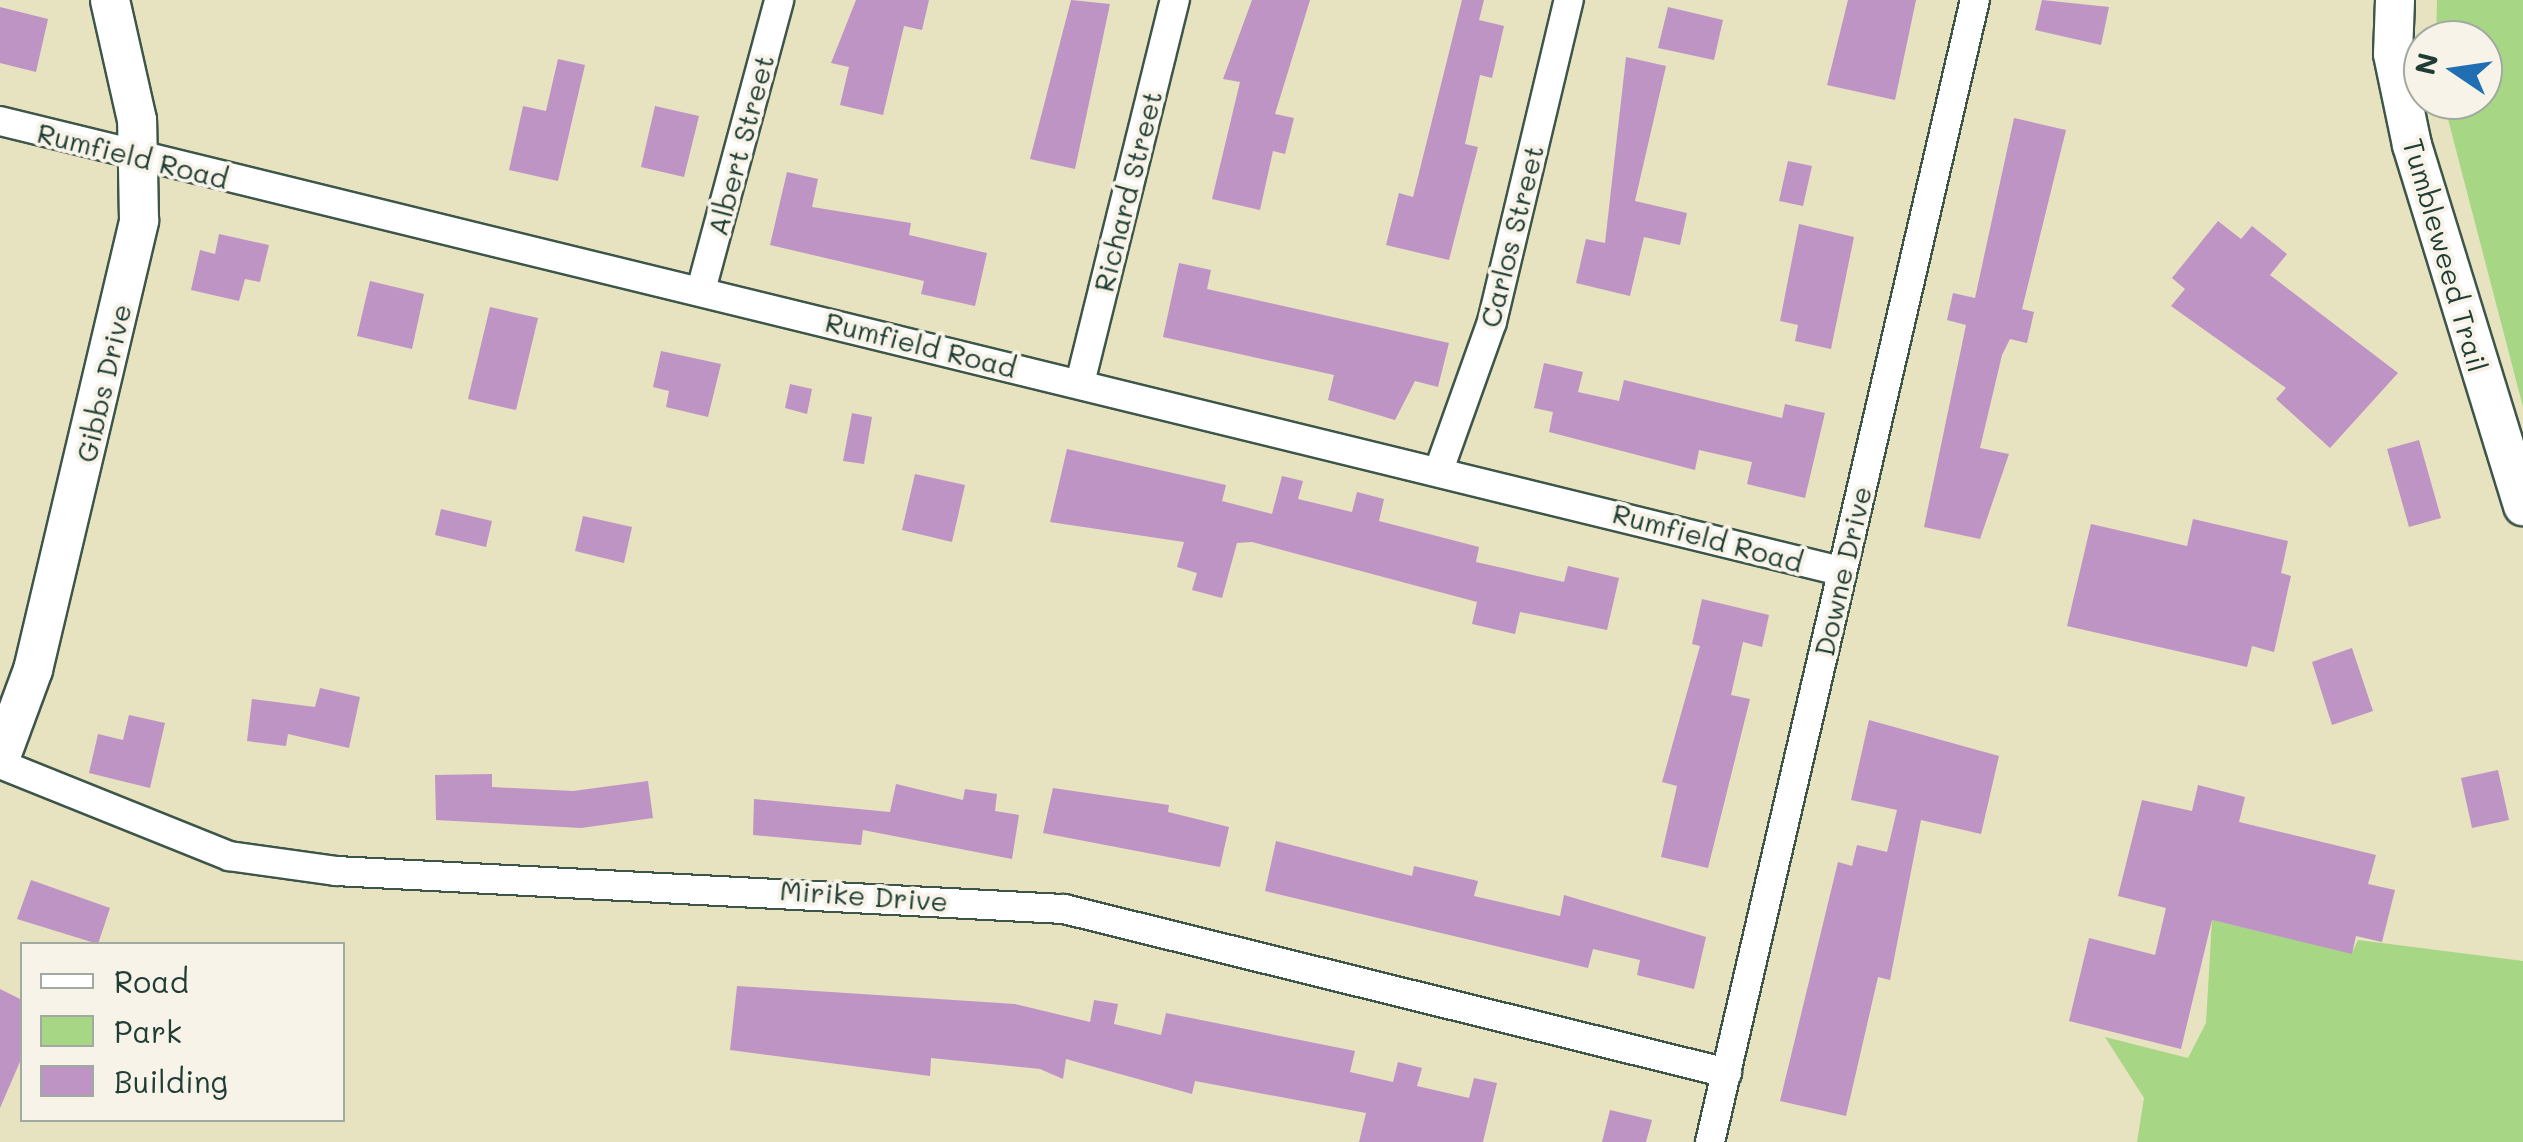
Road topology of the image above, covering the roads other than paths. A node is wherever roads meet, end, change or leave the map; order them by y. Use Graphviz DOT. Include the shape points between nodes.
graph roads {
  1 [pos="110,0"];
  2 [pos="779,0"];
  3 [pos="1175,0"];
  4 [pos="1569,0"];
  5 [pos="1974,0"];
  6 [pos="2396,0"];
  7 [pos="0,121"];
  8 [pos="140,159"];
  9 [pos="700,290"];
  10 [pos="1080,382"];
  11 [pos="1440,468"];
  12 [pos="2523,506"];
  13 [pos="1841,571"];
  14 [pos="0,762"];
  15 [pos="1727,1073"];
  16 [pos="1710,1142"];
  1 -- 8 [label="street, Gibbs Drive"];
  2 -- 9 [label="street, Albert Street"];
  3 -- 10 [label="street, Richard Street"];
  4 -- 11 [label="street, Carlos Street" via="1492,322"];
  5 -- 13 [label="street, Downe Drive"];
  6 -- 12 [label="street, Tumbleweed Trail" via="2393,54 2412,145"];
  7 -- 8 [label="street, Rumfield Road"];
  8 -- 9 [label="street, Rumfield Road"];
  8 -- 14 [label="street, Gibbs Drive" via="139,220 120,309 32,670"];
  9 -- 10 [label="street, Rumfield Road"];
  10 -- 11 [label="street, Rumfield Road"];
  11 -- 13 [label="street, Rumfield Road"];
  13 -- 15 [label="street, Downe Drive"];
  14 -- 15 [label="street, Mirike Drive" via="229,856 336,870 1064,909"];
  15 -- 16 [label="street, Downe Drive"];
}
